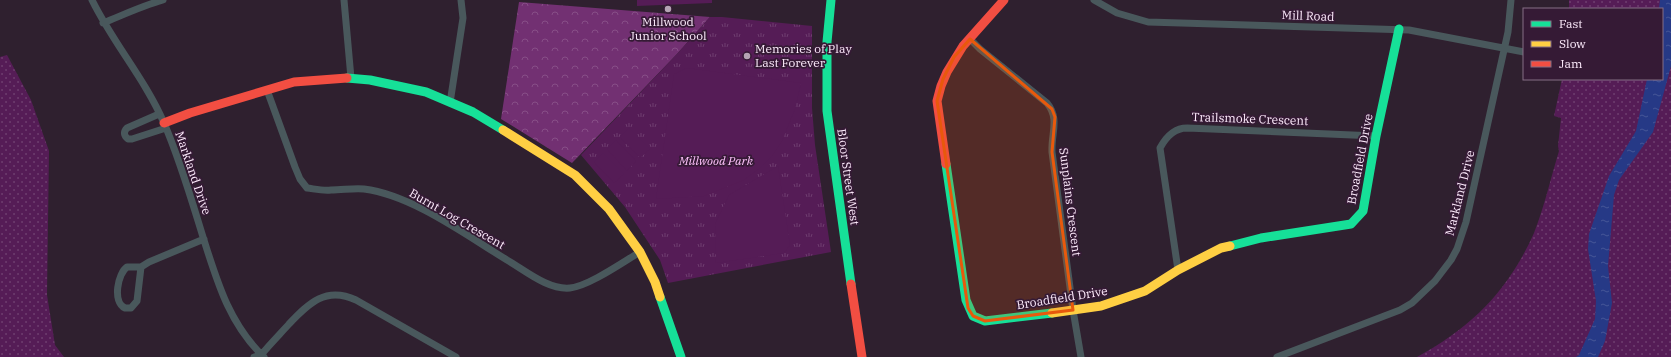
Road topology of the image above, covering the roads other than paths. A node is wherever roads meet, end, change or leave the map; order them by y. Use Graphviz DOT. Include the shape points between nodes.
graph roads {
  1 [pos="92,0"];
  2 [pos="163,0"];
  3 [pos="344,0"];
  4 [pos="461,0"];
  5 [pos="831,0"];
  6 [pos="1004,0"];
  7 [pos="1094,0"];
  8 [pos="1511,0"];
  9 [pos="103,23"];
  10 [pos="1399,30"];
  11 [pos="970,39"];
  12 [pos="1504,48"];
  13 [pos="1523,52"];
  14 [pos="351,78"];
  15 [pos="267,90"];
  16 [pos="450,103"];
  17 [pos="160,114"];
  18 [pos="165,126"];
  19 [pos="1376,136"];
  20 [pos="204,239"];
  21 [pos="640,252"];
  22 [pos="141,267"];
  23 [pos="1178,270"];
  24 [pos="1073,310"];
  25 [pos="262,356"];
  26 [pos="254,357"];
  27 [pos="456,357"];
  28 [pos="681,357"];
  29 [pos="862,357"];
  30 [pos="1080,357"];
  31 [pos="1277,357"];
  1 -- 9 [label="street, Markland Drive"];
  2 -- 9 [label="street"];
  3 -- 14 [label="street"];
  4 -- 16 [label="street" via="463,18"];
  5 -- 29 [label="street, Bloor Street West" via="827,42 828,124"];
  6 -- 11 [label="street, Broadfield Drive"];
  7 -- 10 [label="street, Mill Road" via="1117,14 1148,22"];
  8 -- 12 [label="street, Markland Drive"];
  9 -- 17 [label="street, Markland Drive" via="133,67"];
  10 -- 12 [label="street, Mill Road" via="1422,31"];
  10 -- 19 [label="street, Broadfield Drive"];
  11 -- 24 [label="street, Sunplains Crescent" via="1047,102 1052,109 1055,117 1052,152"];
  11 -- 24 [label="street, Broadfield Drive" via="947,69 938,101 968,308 973,316 985,320"];
  12 -- 13 [label="street, Mill Road"];
  12 -- 31 [label="street, Markland Drive" via="1466,222 1451,260 1421,296 1400,310"];
  14 -- 15 [label="street" via="294,82"];
  14 -- 16 [label="street" via="426,92"];
  15 -- 18 [label="street" via="190,113"];
  15 -- 21 [label="street, Burnt Log Crescent" via="295,167 307,188 365,189 415,205 538,278 556,286 570,288 589,282"];
  16 -- 21 [label="street" via="473,112 575,175 610,209"];
  17 -- 18 [label="street, Markland Drive"];
  17 -- 18 [label="street" via="129,127 125,131 125,136 130,140"];
  18 -- 20 [label="street, Markland Drive" via="181,166"];
  19 -- 23 [label="street, Broadfield Drive" via="1362,211 1351,224 1221,248"];
  19 -- 23 [label="street, Trailsmoke Crescent" via="1186,128 1175,130 1160,148"];
  20 -- 22 [label="street"];
  20 -- 25 [label="street, Markland Drive" via="225,302"];
  21 -- 28 [label="street" via="655,282"];
  22 -- 22 [label="street" via="137,301 132,308 125,308 117,299 122,272 127,267"];
  23 -- 24 [label="street, Broadfield Drive" via="1145,291 1101,306"];
  24 -- 30 [label="street, Sunplains Crescent"];
  25 -- 26 [label="street"];
  25 -- 27 [label="street" via="312,301 338,294 356,300"];
}
